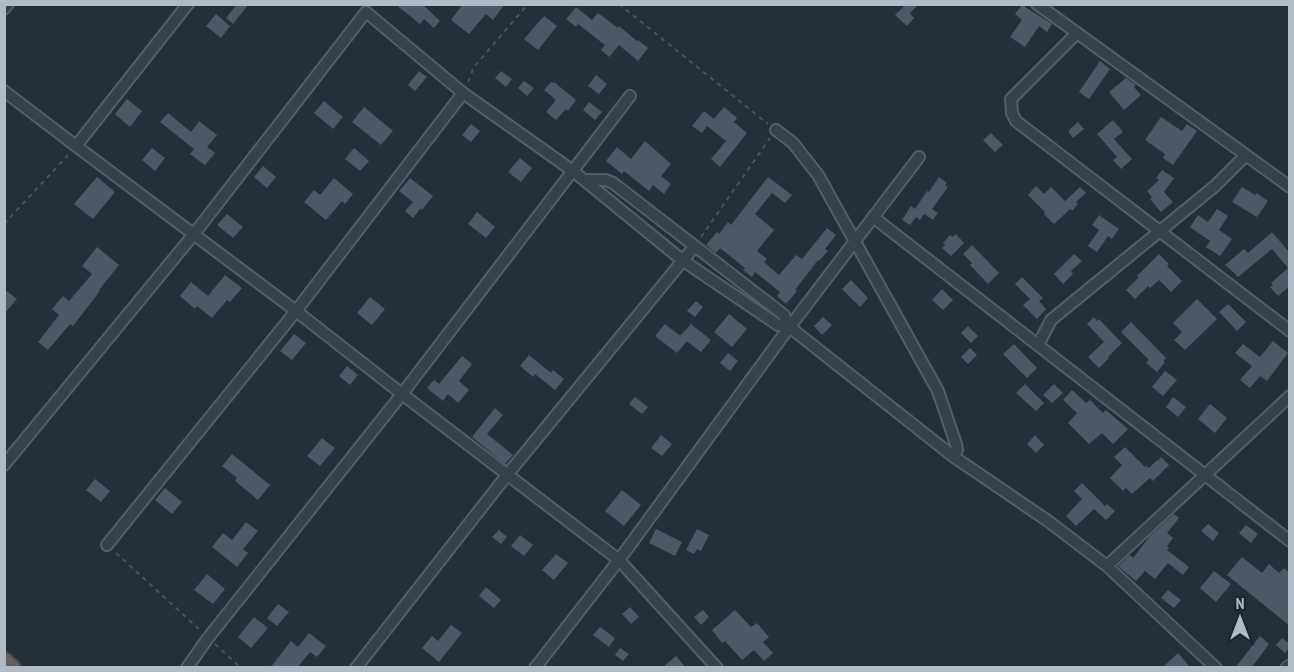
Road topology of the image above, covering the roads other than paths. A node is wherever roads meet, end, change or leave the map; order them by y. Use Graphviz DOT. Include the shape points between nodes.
graph roads {
  1 [pos="8,4"];
  2 [pos="188,4"];
  3 [pos="1037,4"];
  4 [pos="4,9"];
  5 [pos="1077,33"];
  6 [pos="4,91"];
  7 [pos="463,93"];
  8 [pos="630,96"];
  9 [pos="776,130"];
  10 [pos="76,146"];
  11 [pos="1245,155"];
  12 [pos="919,157"];
  13 [pos="573,171"];
  14 [pos="584,180"];
  15 [pos="1290,187"];
  16 [pos="873,217"];
  17 [pos="1160,231"];
  18 [pos="194,234"];
  19 [pos="855,241"];
  20 [pos="694,247"];
  21 [pos="682,260"];
  22 [pos="296,311"];
  23 [pos="788,326"];
  24 [pos="1290,331"];
  25 [pos="1038,345"];
  26 [pos="402,394"];
  27 [pos="1290,396"];
  28 [pos="954,457"];
  29 [pos="4,465"];
  30 [pos="507,475"];
  31 [pos="1205,475"];
  32 [pos="1290,541"];
  33 [pos="107,545"];
  34 [pos="619,560"];
  35 [pos="1107,566"];
  36 [pos="4,661"];
  37 [pos="711,665"];
  38 [pos="12,668"];
  39 [pos="187,668"];
  40 [pos="356,668"];
  41 [pos="535,668"];
  42 [pos="1216,668"];
  1 -- 4 [label="street"];
  2 -- 10 [label="street"];
  3 -- 5 [label="street"];
  5 -- 11 [label="street"];
  5 -- 17 [label="street" via="1011,99 1012,113 1016,121"];
  6 -- 10 [label="street"];
  7 -- 13 [label="street"];
  7 -- 18 [label="street" via="366,12"];
  7 -- 22 [label="street"];
  8 -- 13 [label="street"];
  9 -- 19 [label="street" via="793,143 818,175"];
  10 -- 18 [label="street"];
  11 -- 15 [label="street"];
  11 -- 17 [label="street" via="1215,186"];
  12 -- 16 [label="street"];
  13 -- 14 [label="street"];
  13 -- 26 [label="street"];
  14 -- 20 [label="street" via="613,183"];
  14 -- 21 [label="street"];
  16 -- 19 [label="street"];
  16 -- 25 [label="street"];
  17 -- 24 [label="street"];
  17 -- 25 [label="street" via="1051,320"];
  18 -- 22 [label="street"];
  18 -- 29 [label="street"];
  19 -- 23 [label="street"];
  19 -- 28 [label="street" via="938,391 956,444"];
  20 -- 21 [label="street"];
  20 -- 23 [label="street" via="784,315"];
  21 -- 23 [label="street" via="778,325"];
  21 -- 30 [label="street"];
  22 -- 26 [label="street"];
  22 -- 33 [label="street"];
  23 -- 28 [label="street"];
  23 -- 34 [label="street"];
  25 -- 31 [label="street"];
  26 -- 30 [label="street"];
  26 -- 39 [label="street"];
  27 -- 31 [label="street"];
  28 -- 35 [label="street"];
  30 -- 34 [label="street"];
  30 -- 40 [label="street"];
  31 -- 32 [label="street"];
  31 -- 35 [label="street"];
  34 -- 37 [label="street"];
  34 -- 41 [label="street"];
  35 -- 42 [label="street"];
  36 -- 38 [label="highway"];
}
